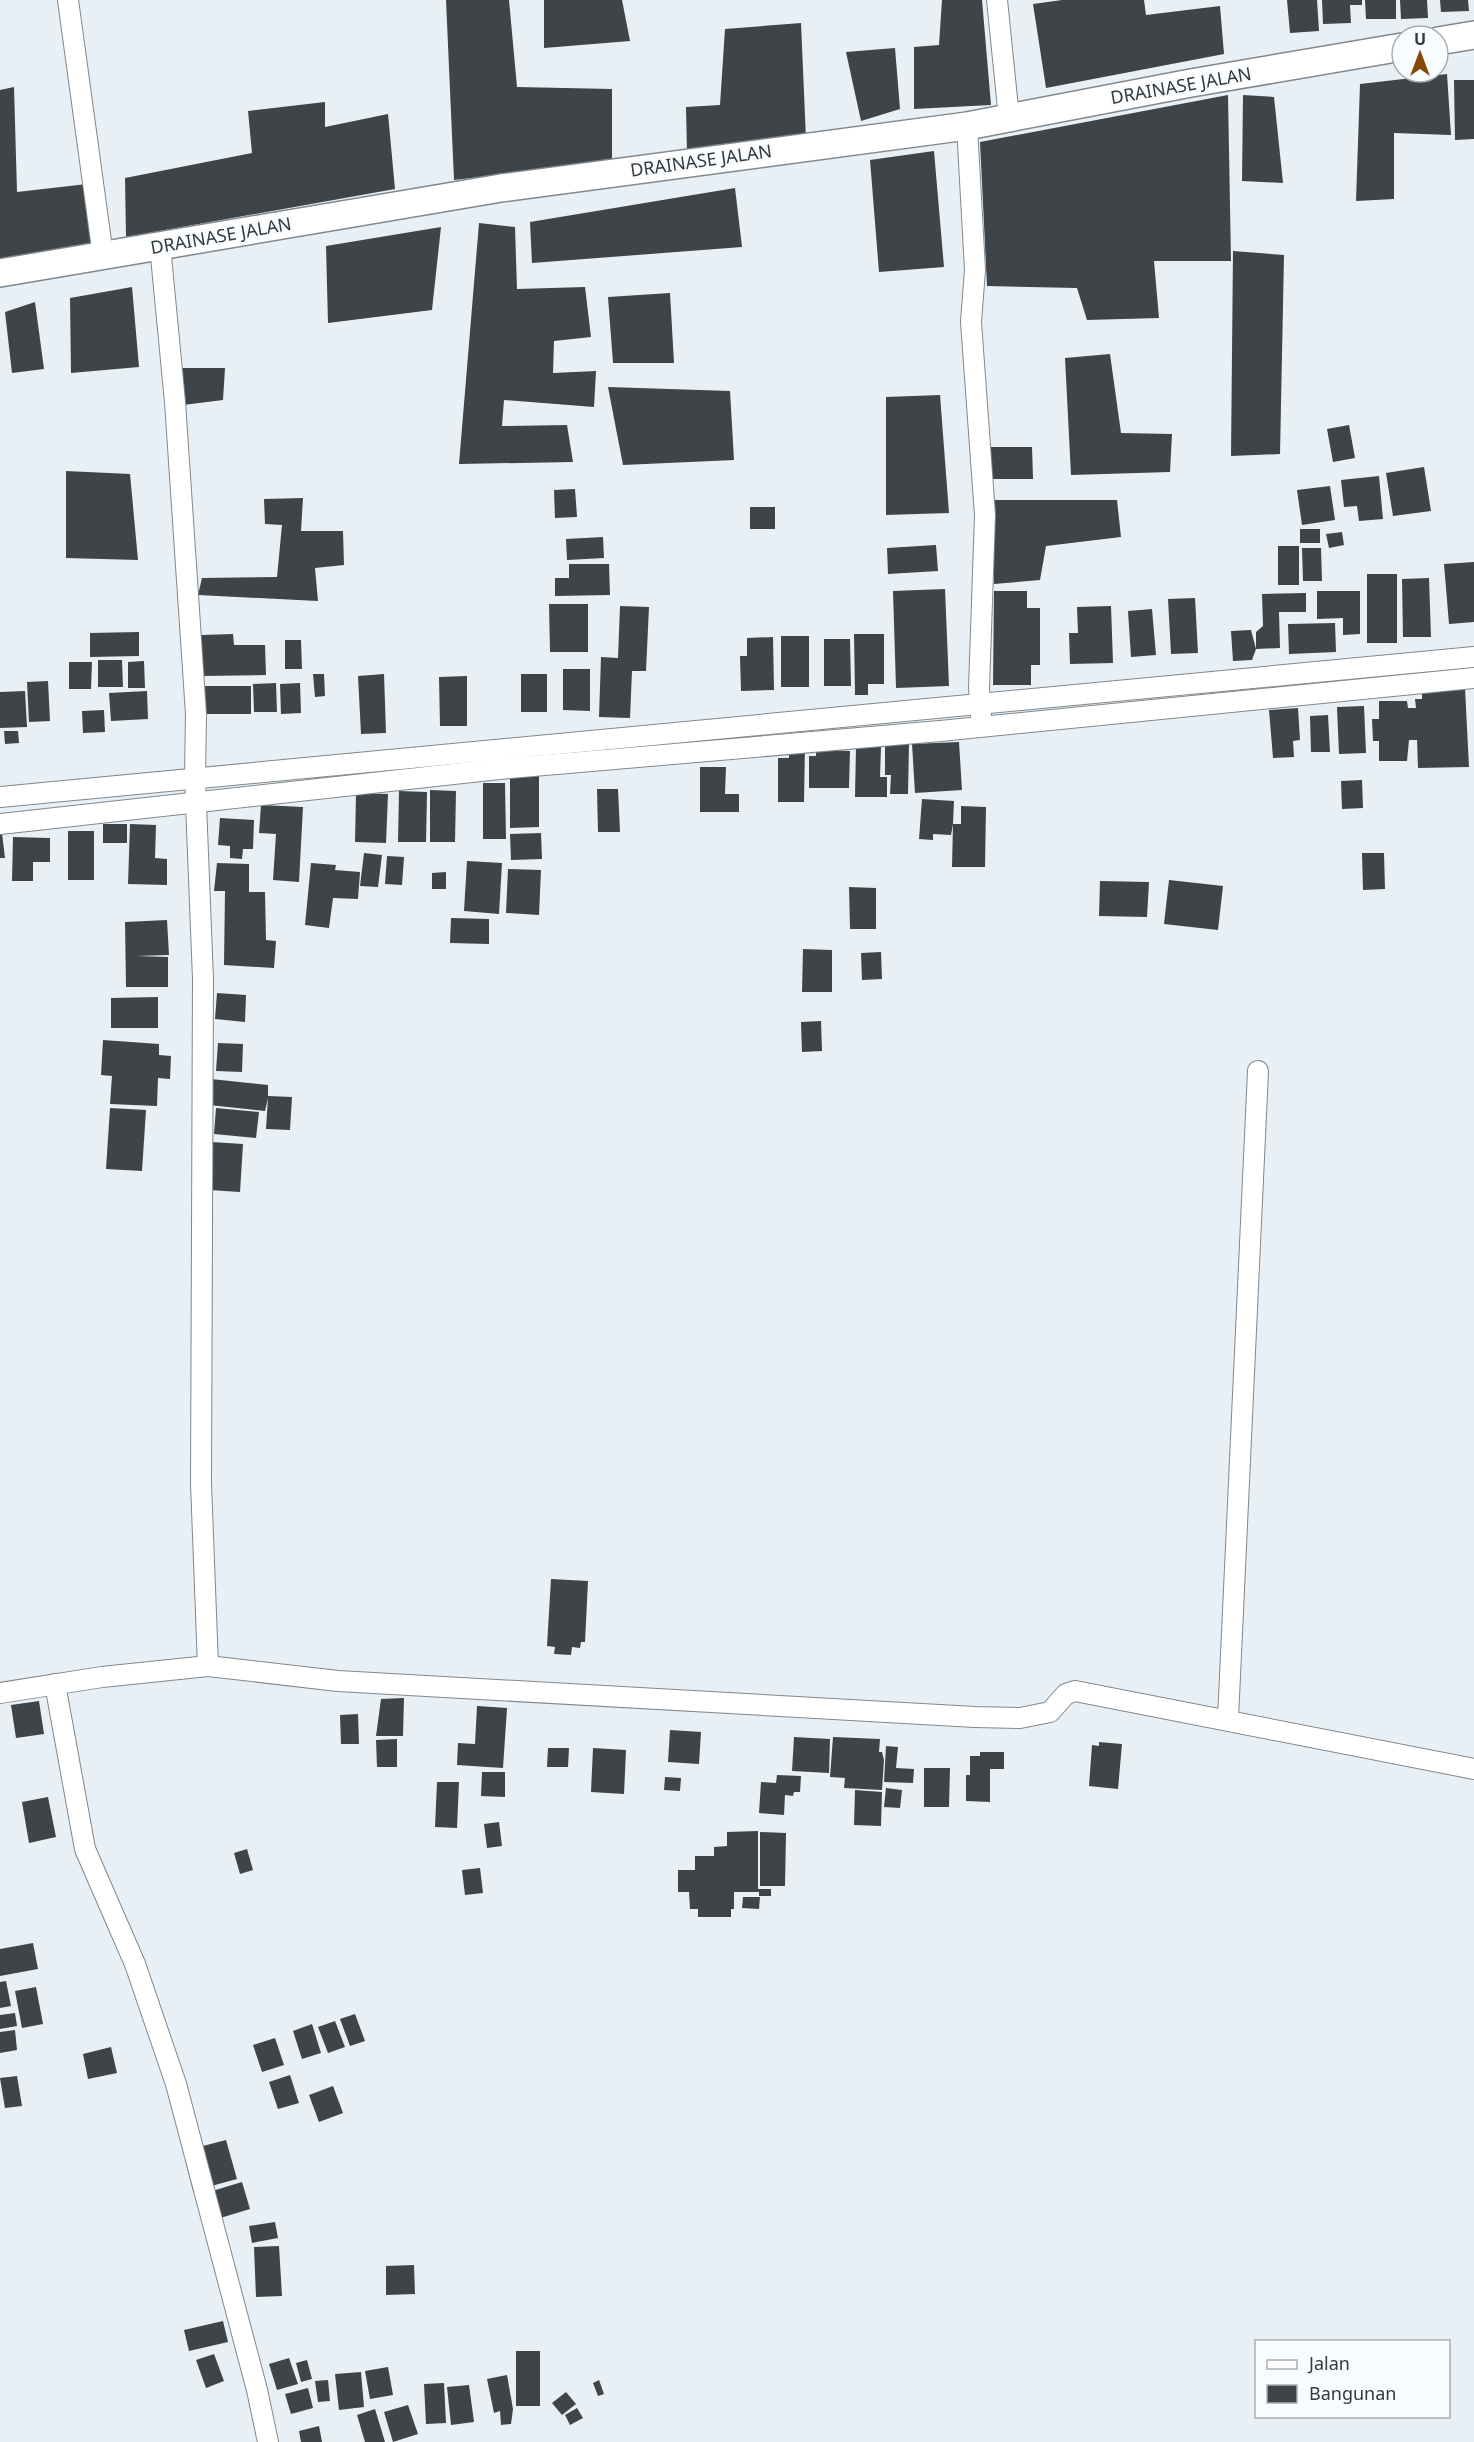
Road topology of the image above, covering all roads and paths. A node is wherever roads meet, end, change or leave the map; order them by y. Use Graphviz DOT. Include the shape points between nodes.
graph roads {
  1 [pos="68,0"];
  2 [pos="997,0"];
  3 [pos="1474,35"];
  4 [pos="1450,39"];
  5 [pos="1390,49"];
  6 [pos="1009,118"];
  7 [pos="967,126"];
  8 [pos="160,246"];
  9 [pos="103,256"];
  10 [pos="0,273"];
  11 [pos="1474,657"];
  12 [pos="1474,678"];
  13 [pos="981,716"];
  14 [pos="195,779"];
  15 [pos="0,797"];
  16 [pos="196,804"];
  17 [pos="0,824"];
  18 [pos="1258,1071"];
  19 [pos="208,1666"];
  20 [pos="55,1684"];
  21 [pos="0,1693"];
  22 [pos="1228,1719"];
  23 [pos="1474,1769"];
  24 [pos="268,2442"];
  1 -- 9 [label="street"];
  2 -- 6 [label="street"];
  3 -- 4 [label="street"];
  5 -- 6 [label="street, DRAINASE JALAN"];
  6 -- 7 [label="street, DRAINASE JALAN"];
  7 -- 8 [label="street, DRAINASE JALAN" via="501,188"];
  7 -- 13 [label="street" via="975,270 971,322 985,515"];
  8 -- 9 [label="street, DRAINASE JALAN"];
  8 -- 14 [label="street" via="176,414 196,714"];
  9 -- 10 [label="street, DRAINASE JALAN"];
  11 -- 13 [label="street"];
  12 -- 13 [label="street"];
  13 -- 14 [label="street"];
  13 -- 16 [label="street"];
  14 -- 15 [label="street"];
  14 -- 16 [label="street"];
  16 -- 17 [label="street"];
  16 -- 19 [label="street" via="203,979 201,1483"];
  18 -- 22 [label="street"];
  19 -- 20 [label="street"];
  19 -- 22 [label="street" via="338,1681 975,1717 1020,1718 1050,1712 1066,1694 1075,1691"];
  20 -- 21 [label="street"];
  20 -- 24 [label="street" via="85,1849 135,1964 176,2084"];
  22 -- 23 [label="street"];
}
